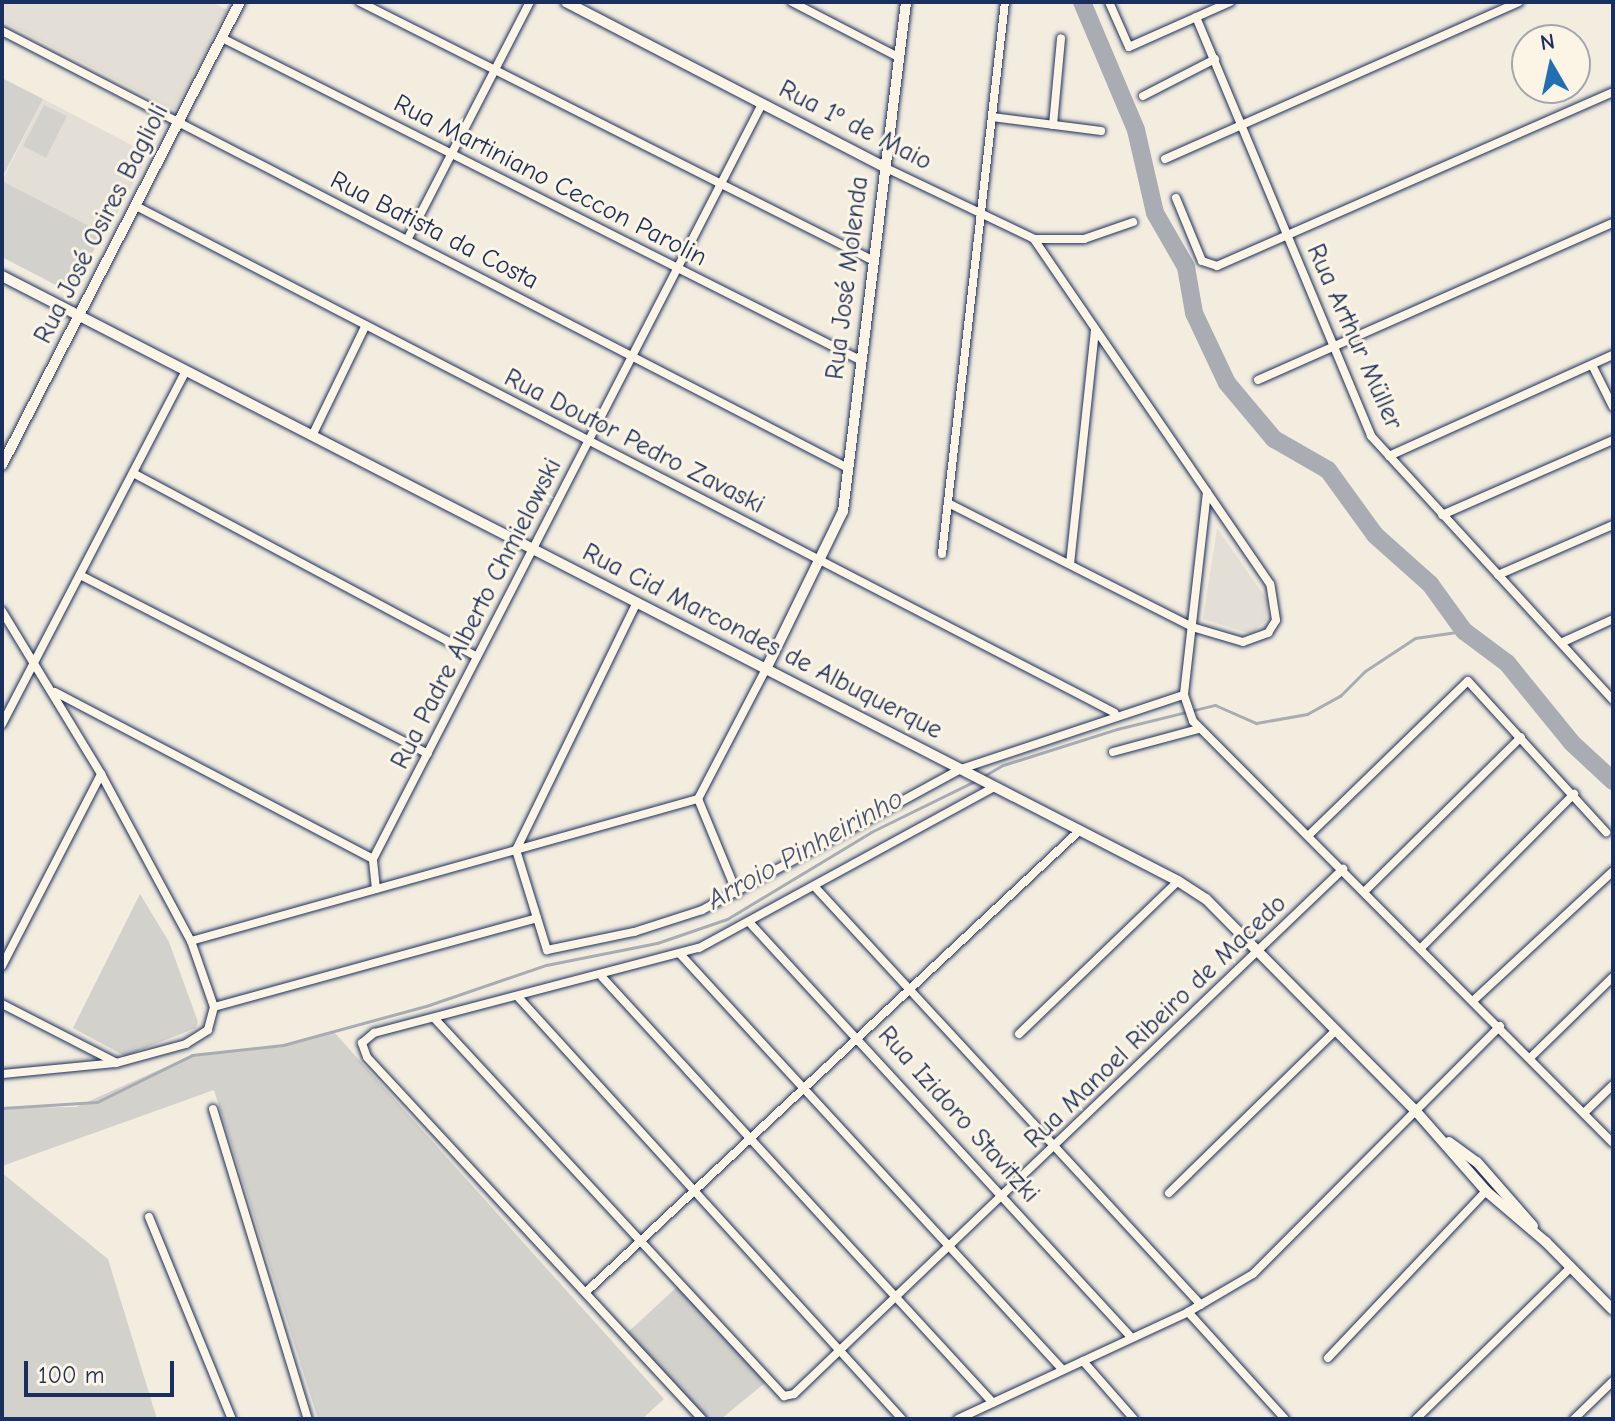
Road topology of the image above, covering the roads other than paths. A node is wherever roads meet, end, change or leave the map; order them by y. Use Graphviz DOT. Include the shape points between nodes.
graph roads {
  1 [pos="240,2"];
  2 [pos="360,2"];
  3 [pos="530,2"];
  4 [pos="566,2"];
  5 [pos="792,2"];
  6 [pos="906,2"];
  7 [pos="1005,2"];
  8 [pos="1109,2"];
  9 [pos="1230,2"];
  10 [pos="1519,2"];
  11 [pos="1196,17"];
  12 [pos="2,31"];
  13 [pos="222,38"];
  14 [pos="1061,38"];
  15 [pos="898,57"];
  16 [pos="1215,59"];
  17 [pos="495,69"];
  18 [pos="1613,92"];
  19 [pos="1143,96"];
  20 [pos="762,104"];
  21 [pos="992,117"];
  22 [pos="179,122"];
  23 [pos="1244,124"];
  24 [pos="1053,125"];
  25 [pos="1101,131"];
  26 [pos="452,154"];
  27 [pos="1165,159"];
  28 [pos="884,167"];
  29 [pos="721,186"];
  30 [pos="1176,198"];
  31 [pos="136,206"];
  32 [pos="981,214"];
  33 [pos="1133,222"];
  34 [pos="1613,223"];
  35 [pos="1286,235"];
  36 [pos="1034,239"];
  37 [pos="407,240"];
  38 [pos="872,260"];
  39 [pos="678,268"];
  40 [pos="2,276"];
  41 [pos="79,316"];
  42 [pos="366,325"];
  43 [pos="1095,328"];
  44 [pos="1332,348"];
  45 [pos="1613,355"];
  46 [pos="633,356"];
  47 [pos="860,360"];
  48 [pos="1592,365"];
  49 [pos="186,371"];
  50 [pos="1258,380"];
  51 [pos="1613,407"];
  52 [pos="312,436"];
  53 [pos="1613,440"];
  54 [pos="589,441"];
  55 [pos="1389,456"];
  56 [pos="2,465"];
  57 [pos="848,468"];
  58 [pos="133,473"];
  59 [pos="1207,492"];
  60 [pos="948,503"];
  61 [pos="1442,515"];
  62 [pos="1613,525"];
  63 [pos="533,549"];
  64 [pos="942,554"];
  65 [pos="819,560"];
  66 [pos="1070,564"];
  67 [pos="80,575"];
  68 [pos="1498,575"];
  69 [pos="637,602"];
  70 [pos="2,611"];
  71 [pos="1613,619"];
  72 [pos="1192,627"];
  73 [pos="1563,642"];
  74 [pos="477,657"];
  75 [pos="35,660"];
  76 [pos="766,669"];
  77 [pos="53,691"];
  78 [pos="1185,699"];
  79 [pos="1613,700"];
  80 [pos="1115,713"];
  81 [pos="2,724"];
  82 [pos="1195,725"];
  83 [pos="1521,737"];
  84 [pos="1113,752"];
  85 [pos="428,754"];
  86 [pos="964,771"];
  87 [pos="101,774"];
  88 [pos="992,786"];
  89 [pos="1574,794"];
  90 [pos="698,799"];
  91 [pos="1080,830"];
  92 [pos="1606,832"];
  93 [pos="1309,835"];
  94 [pos="516,850"];
  95 [pos="373,859"];
  96 [pos="1343,869"];
  97 [pos="1613,871"];
  98 [pos="1178,881"];
  99 [pos="814,886"];
  100 [pos="376,889"];
  101 [pos="1365,891"];
  102 [pos="737,893"];
  103 [pos="537,918"];
  104 [pos="749,922"];
  105 [pos="191,941"];
  106 [pos="1422,947"];
  107 [pos="1259,952"];
  108 [pos="680,954"];
  109 [pos="2,966"];
  110 [pos="602,977"];
  111 [pos="1613,977"];
  112 [pos="912,992"];
  113 [pos="518,997"];
  114 [pos="1475,999"];
  115 [pos="2,1004"];
  116 [pos="214,1007"];
  117 [pos="435,1019"];
  118 [pos="1500,1026"];
  119 [pos="1336,1030"];
  120 [pos="1019,1034"];
  121 [pos="860,1040"];
  122 [pos="1531,1057"];
  123 [pos="116,1063"];
  124 [pos="2,1074"];
  125 [pos="1613,1085"];
  126 [pos="807,1089"];
  127 [pos="213,1109"];
  128 [pos="1414,1109"];
  129 [pos="1584,1113"];
  130 [pos="1437,1134"];
  131 [pos="751,1140"];
  132 [pos="1613,1143"];
  133 [pos="1055,1146"];
  134 [pos="1486,1191"];
  135 [pos="694,1192"];
  136 [pos="1169,1193"];
  137 [pos="1001,1197"];
  138 [pos="149,1217"];
  139 [pos="643,1240"];
  140 [pos="1546,1242"];
  141 [pos="949,1246"];
  142 [pos="1571,1267"];
  143 [pos="586,1292"];
  144 [pos="896,1297"];
  145 [pos="1201,1305"];
  146 [pos="1613,1310"];
  147 [pos="1188,1312"];
  148 [pos="1132,1338"];
  149 [pos="840,1350"];
  150 [pos="1328,1358"];
  151 [pos="1083,1361"];
  152 [pos="1063,1370"];
  153 [pos="1613,1381"];
  154 [pos="993,1403"];
  155 [pos="970,1417"];
  156 [pos="232,1419"];
  157 [pos="308,1419"];
  158 [pos="702,1419"];
  159 [pos="902,1419"];
  160 [pos="958,1419"];
  161 [pos="1134,1419"];
  162 [pos="1285,1419"];
  163 [pos="1416,1419"];
  164 [pos="1574,1419"];
  1 -- 13 [label="street, Rua José Osires Baglioli"];
  2 -- 17 [label="street"];
  3 -- 17 [label="street"];
  4 -- 20 [label="street, Rua 1º de Maio"];
  5 -- 15 [label="street"];
  6 -- 15 [label="street, Rua José Molenda"];
  7 -- 21 [label="street"];
  8 -- 11 [label="street" via="1129,47"];
  9 -- 11 [label="street"];
  10 -- 23 [label="street"];
  11 -- 16 [label="street, Rua Arthur Müller"];
  12 -- 22 [label="street, Rua Batista da Costa"];
  13 -- 22 [label="street, Rua José Osires Baglioli"];
  13 -- 26 [label="street, Rua Martiniano Ceccon Parolin"];
  14 -- 24 [label="street"];
  15 -- 28 [label="street, Rua José Molenda"];
  16 -- 19 [label="street"];
  16 -- 23 [label="street, Rua Arthur Müller"];
  17 -- 26 [label="street"];
  17 -- 29 [label="street"];
  18 -- 35 [label="street"];
  20 -- 28 [label="street, Rua 1º de Maio"];
  20 -- 29 [label="street, Rua Padre Alberto Chmielowski"];
  21 -- 24 [label="street"];
  21 -- 32 [label="street"];
  22 -- 31 [label="street, Rua José Osires Baglioli"];
  22 -- 37 [label="street, Rua Batista da Costa"];
  23 -- 27 [label="street"];
  23 -- 35 [label="street, Rua Arthur Müller"];
  24 -- 25 [label="street"];
  26 -- 37 [label="street"];
  26 -- 39 [label="street, Rua Martiniano Ceccon Parolin"];
  28 -- 32 [label="street, Rua 1º de Maio"];
  28 -- 38 [label="street, Rua José Molenda"];
  29 -- 38 [label="street"];
  29 -- 39 [label="street, Rua Padre Alberto Chmielowski"];
  30 -- 35 [label="street" via="1202,261 1209,266"];
  31 -- 41 [label="street, Rua José Osires Baglioli"];
  31 -- 42 [label="street, Rua Doutor Pedro Zavaski"];
  32 -- 36 [label="street, Rua 1º de Maio"];
  32 -- 60 [label="street"];
  33 -- 36 [label="street, Rua 1º de Maio" via="1084,239"];
  34 -- 44 [label="street"];
  35 -- 44 [label="street, Rua Arthur Müller"];
  36 -- 43 [label="street"];
  37 -- 46 [label="street, Rua Batista da Costa"];
  38 -- 47 [label="street, Rua José Molenda"];
  39 -- 46 [label="street, Rua Padre Alberto Chmielowski"];
  39 -- 47 [label="street, Rua Martiniano Ceccon Parolin"];
  40 -- 41 [label="street, Rua Cid Marcondes de Albuquerque"];
  41 -- 49 [label="street, Rua Cid Marcondes de Albuquerque"];
  41 -- 56 [label="street, Rua José Osires Baglioli"];
  42 -- 52 [label="street"];
  42 -- 54 [label="street, Rua Doutor Pedro Zavaski"];
  43 -- 59 [label="street"];
  43 -- 66 [label="street"];
  44 -- 50 [label="street"];
  44 -- 55 [label="street, Rua Arthur Müller" via="1371,436"];
  45 -- 48 [label="street"];
  46 -- 54 [label="street, Rua Padre Alberto Chmielowski"];
  46 -- 57 [label="street, Rua Batista da Costa"];
  47 -- 57 [label="street, Rua José Molenda"];
  48 -- 51 [label="street"];
  48 -- 55 [label="street"];
  49 -- 52 [label="street, Rua Cid Marcondes de Albuquerque"];
  49 -- 58 [label="street"];
  52 -- 63 [label="street, Rua Cid Marcondes de Albuquerque"];
  53 -- 61 [label="street"];
  54 -- 63 [label="street, Rua Padre Alberto Chmielowski"];
  54 -- 65 [label="street, Rua Doutor Pedro Zavaski"];
  55 -- 61 [label="street, Rua Arthur Müller"];
  57 -- 65 [label="street, Rua José Molenda" via="843,511"];
  58 -- 67 [label="street"];
  58 -- 74 [label="street"];
  59 -- 72 [label="street"];
  59 -- 72 [label="street" via="1270,584 1277,613 1268,633 1252,641"];
  60 -- 64 [label="street"];
  60 -- 66 [label="street"];
  61 -- 68 [label="street, Rua Arthur Müller"];
  62 -- 68 [label="street"];
  63 -- 69 [label="street, Rua Cid Marcondes de Albuquerque"];
  63 -- 74 [label="street, Rua Padre Alberto Chmielowski"];
  65 -- 76 [label="street"];
  65 -- 80 [label="street, Rua Doutor Pedro Zavaski"];
  66 -- 72 [label="street"];
  67 -- 75 [label="street"];
  67 -- 85 [label="street"];
  68 -- 73 [label="street, Rua Arthur Müller"];
  69 -- 76 [label="street, Rua Cid Marcondes de Albuquerque"];
  69 -- 94 [label="street"];
  70 -- 75 [label="street"];
  71 -- 73 [label="street"];
  72 -- 78 [label="street"];
  73 -- 79 [label="street, Rua Arthur Müller"];
  74 -- 85 [label="street, Rua Padre Alberto Chmielowski"];
  75 -- 77 [label="street"];
  75 -- 81 [label="street"];
  76 -- 86 [label="street, Rua Cid Marcondes de Albuquerque"];
  76 -- 90 [label="street"];
  77 -- 87 [label="street"];
  77 -- 95 [label="street"];
  78 -- 80 [label="street"];
  78 -- 82 [label="street"];
  80 -- 86 [label="street"];
  82 -- 84 [label="street"];
  82 -- 93 [label="street"];
  83 -- 89 [label="street"];
  83 -- 93 [label="street" via="1468,681"];
  83 -- 101 [label="street"];
  85 -- 95 [label="street, Rua Padre Alberto Chmielowski"];
  86 -- 88 [label="street, Rua Cid Marcondes de Albuquerque"];
  86 -- 102 [label="street"];
  87 -- 105 [label="street"];
  87 -- 109 [label="street"];
  88 -- 91 [label="street, Rua Cid Marcondes de Albuquerque"];
  88 -- 99 [label="street"];
  89 -- 92 [label="street"];
  89 -- 106 [label="street"];
  90 -- 94 [label="street"];
  90 -- 102 [label="street"];
  91 -- 98 [label="street, Rua Cid Marcondes de Albuquerque"];
  91 -- 112 [label="street"];
  93 -- 96 [label="street"];
  94 -- 100 [label="street"];
  94 -- 103 [label="street"];
  95 -- 100 [label="street"];
  96 -- 101 [label="street"];
  96 -- 107 [label="street, Rua Manoel Ribeiro de Macedo"];
  97 -- 114 [label="street"];
  98 -- 107 [label="street, Rua Cid Marcondes de Albuquerque" via="1206,899"];
  98 -- 120 [label="street"];
  99 -- 104 [label="street"];
  99 -- 112 [label="street"];
  100 -- 105 [label="street"];
  101 -- 106 [label="street"];
  102 -- 103 [label="street" via="634,932 547,950"];
  103 -- 116 [label="street"];
  104 -- 108 [label="street"];
  104 -- 121 [label="street, Rua Izidoro Stavitzki"];
  105 -- 116 [label="street"];
  106 -- 114 [label="street"];
  107 -- 119 [label="street, Rua Cid Marcondes de Albuquerque"];
  107 -- 133 [label="street, Rua Manoel Ribeiro de Macedo"];
  108 -- 110 [label="street"];
  108 -- 126 [label="street"];
  110 -- 113 [label="street"];
  110 -- 131 [label="street"];
  111 -- 122 [label="street"];
  112 -- 121 [label="street"];
  112 -- 133 [label="street"];
  113 -- 117 [label="street"];
  113 -- 135 [label="street"];
  114 -- 118 [label="street"];
  115 -- 123 [label="street"];
  116 -- 123 [label="street" via="208,1030 186,1044"];
  117 -- 139 [label="street"];
  117 -- 143 [label="street" via="374,1033 362,1043 367,1057"];
  118 -- 122 [label="street"];
  118 -- 128 [label="street"];
  119 -- 128 [label="street, Rua Cid Marcondes de Albuquerque"];
  119 -- 136 [label="street"];
  121 -- 126 [label="street"];
  121 -- 137 [label="street, Rua Izidoro Stavitzki"];
  122 -- 129 [label="street"];
  123 -- 124 [label="street"];
  125 -- 129 [label="street"];
  126 -- 131 [label="street"];
  126 -- 141 [label="street"];
  127 -- 157 [label="street"];
  128 -- 130 [label="street, Rua Cid Marcondes de Albuquerque"];
  128 -- 145 [label="street" via="1253,1274"];
  129 -- 132 [label="street"];
  130 -- 134 [label="street, Rua Cid Marcondes de Albuquerque"];
  130 -- 140 [label="street, Rua Cid Marcondes de Albuquerque" via="1477,1162"];
  131 -- 135 [label="street"];
  131 -- 144 [label="street"];
  133 -- 137 [label="street, Rua Manoel Ribeiro de Macedo"];
  133 -- 145 [label="street"];
  134 -- 140 [label="street, Rua Cid Marcondes de Albuquerque"];
  134 -- 150 [label="street"];
  135 -- 139 [label="street"];
  135 -- 149 [label="street"];
  137 -- 141 [label="street, Rua Manoel Ribeiro de Macedo"];
  137 -- 148 [label="street, Rua Izidoro Stavitzki"];
  138 -- 156 [label="street"];
  139 -- 143 [label="street"];
  139 -- 149 [label="street, Rua Manoel Ribeiro de Macedo" via="784,1396 794,1394"];
  140 -- 142 [label="street, Rua Cid Marcondes de Albuquerque"];
  141 -- 144 [label="street, Rua Manoel Ribeiro de Macedo"];
  141 -- 152 [label="street"];
  142 -- 146 [label="street, Rua Cid Marcondes de Albuquerque"];
  142 -- 163 [label="street"];
  143 -- 158 [label="street"];
  144 -- 149 [label="street, Rua Manoel Ribeiro de Macedo"];
  144 -- 154 [label="street"];
  145 -- 147 [label="street"];
  147 -- 148 [label="street"];
  147 -- 162 [label="street"];
  148 -- 151 [label="street"];
  149 -- 159 [label="street"];
  151 -- 152 [label="street"];
  151 -- 161 [label="street"];
  152 -- 154 [label="street"];
  153 -- 164 [label="street"];
  154 -- 155 [label="street"];
  155 -- 160 [label="street"];
}
